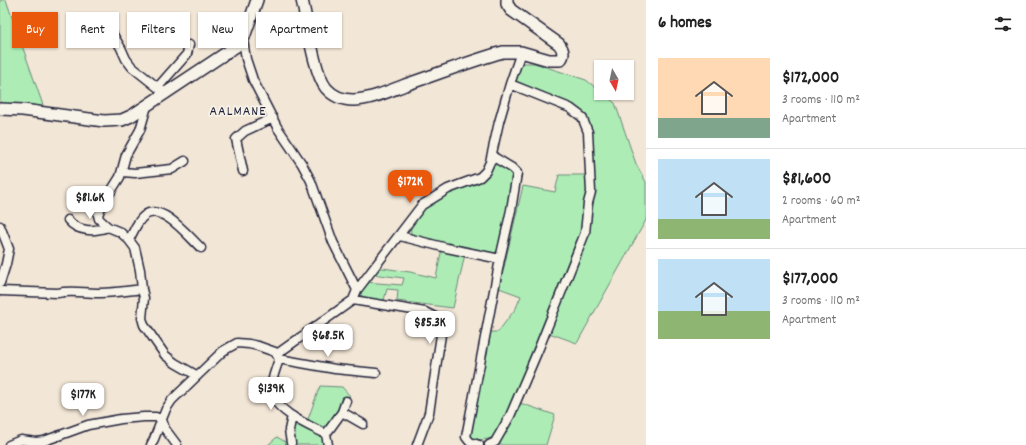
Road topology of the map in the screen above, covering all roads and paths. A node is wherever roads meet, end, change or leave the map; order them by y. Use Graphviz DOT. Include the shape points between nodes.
graph roads {
  1 [pos="257,0"];
  2 [pos="302,0"];
  3 [pos="507,0"];
  4 [pos="248,26"];
  5 [pos="119,45"];
  6 [pos="188,48"];
  7 [pos="234,48"];
  8 [pos="244,48"];
  9 [pos="521,52"];
  10 [pos="510,84"];
  11 [pos="162,91"];
  12 [pos="147,106"];
  13 [pos="0,109"];
  14 [pos="273,118"];
  15 [pos="492,156"];
  16 [pos="185,161"];
  17 [pos="243,171"];
  18 [pos="122,172"];
  19 [pos="68,220"];
  20 [pos="0,226"];
  21 [pos="108,227"];
  22 [pos="400,236"];
  23 [pos="129,240"];
  24 [pos="201,248"];
  25 [pos="500,258"];
  26 [pos="0,283"];
  27 [pos="142,289"];
  28 [pos="357,290"];
  29 [pos="0,291"];
  30 [pos="353,300"];
  31 [pos="278,357"];
  32 [pos="376,373"];
  33 [pos="196,375"];
  34 [pos="346,401"];
  35 [pos="342,412"];
  36 [pos="292,416"];
  37 [pos="162,420"];
  38 [pos="363,424"];
  39 [pos="326,434"];
  40 [pos="291,443"];
  41 [pos="9,445"];
  42 [pos="151,445"];
  43 [pos="177,445"];
  44 [pos="328,445"];
  45 [pos="417,445"];
  46 [pos="479,445"];
  47 [pos="489,445"];
  1 -- 4 [label="street"];
  2 -- 9 [label="street" via="321,77 335,96 343,99 363,99 498,53"];
  3 -- 9 [label="street" via="511,10 559,44 564,52 560,60 553,61"];
  5 -- 11 [label="street" via="132,67"];
  6 -- 11 [label="street"];
  7 -- 11 [label="street"];
  8 -- 14 [label="street" via="253,80"];
  9 -- 10 [label="street"];
  10 -- 15 [label="street"];
  10 -- 47 [label="street" via="570,108 582,117 588,132 591,192 581,244 510,416 495,442"];
  11 -- 12 [label="street"];
  12 -- 13 [label="street" via="126,119 110,122"];
  12 -- 18 [label="street" via="140,130 126,155"];
  14 -- 17 [label="street" via="245,131 236,140"];
  14 -- 28 [label="street" via="311,181 333,242"];
  15 -- 22 [label="street" via="484,174 427,201 417,210"];
  15 -- 25 [label="street" via="517,173"];
  16 -- 18 [label="street" via="172,169"];
  18 -- 21 [label="street" via="99,212 99,219"];
  19 -- 21 [label="street" via="80,229 100,230"];
  20 -- 26 [label="street" via="9,249"];
  21 -- 23 [label="street" via="120,232"];
  22 -- 25 [label="street"];
  22 -- 28 [label="street"];
  23 -- 24 [label="street" via="142,218 153,213 166,215"];
  23 -- 27 [label="street" via="137,255"];
  25 -- 46 [label="street" via="466,437 470,442"];
  27 -- 29 [label="street" via="96,293"];
  27 -- 33 [label="street" via="144,325 165,355"];
  28 -- 30 [label="street"];
  30 -- 31 [label="street"];
  30 -- 45 [label="street" via="425,312 439,322 441,335 429,412"];
  31 -- 32 [label="street" via="335,370"];
  31 -- 33 [label="street" via="258,346 237,343 223,351"];
  31 -- 36 [label="street" via="271,391 276,402"];
  33 -- 37 [label="street" via="172,400"];
  34 -- 35 [label="street"];
  35 -- 38 [label="street"];
  35 -- 39 [label="street"];
  36 -- 39 [label="street"];
  36 -- 40 [label="street" via="289,430"];
  37 -- 41 [label="street" via="156,417 121,419 88,426 44,441 26,439"];
  37 -- 42 [label="street"];
  37 -- 43 [label="street" via="165,429"];
  39 -- 44 [label="street"];
}
